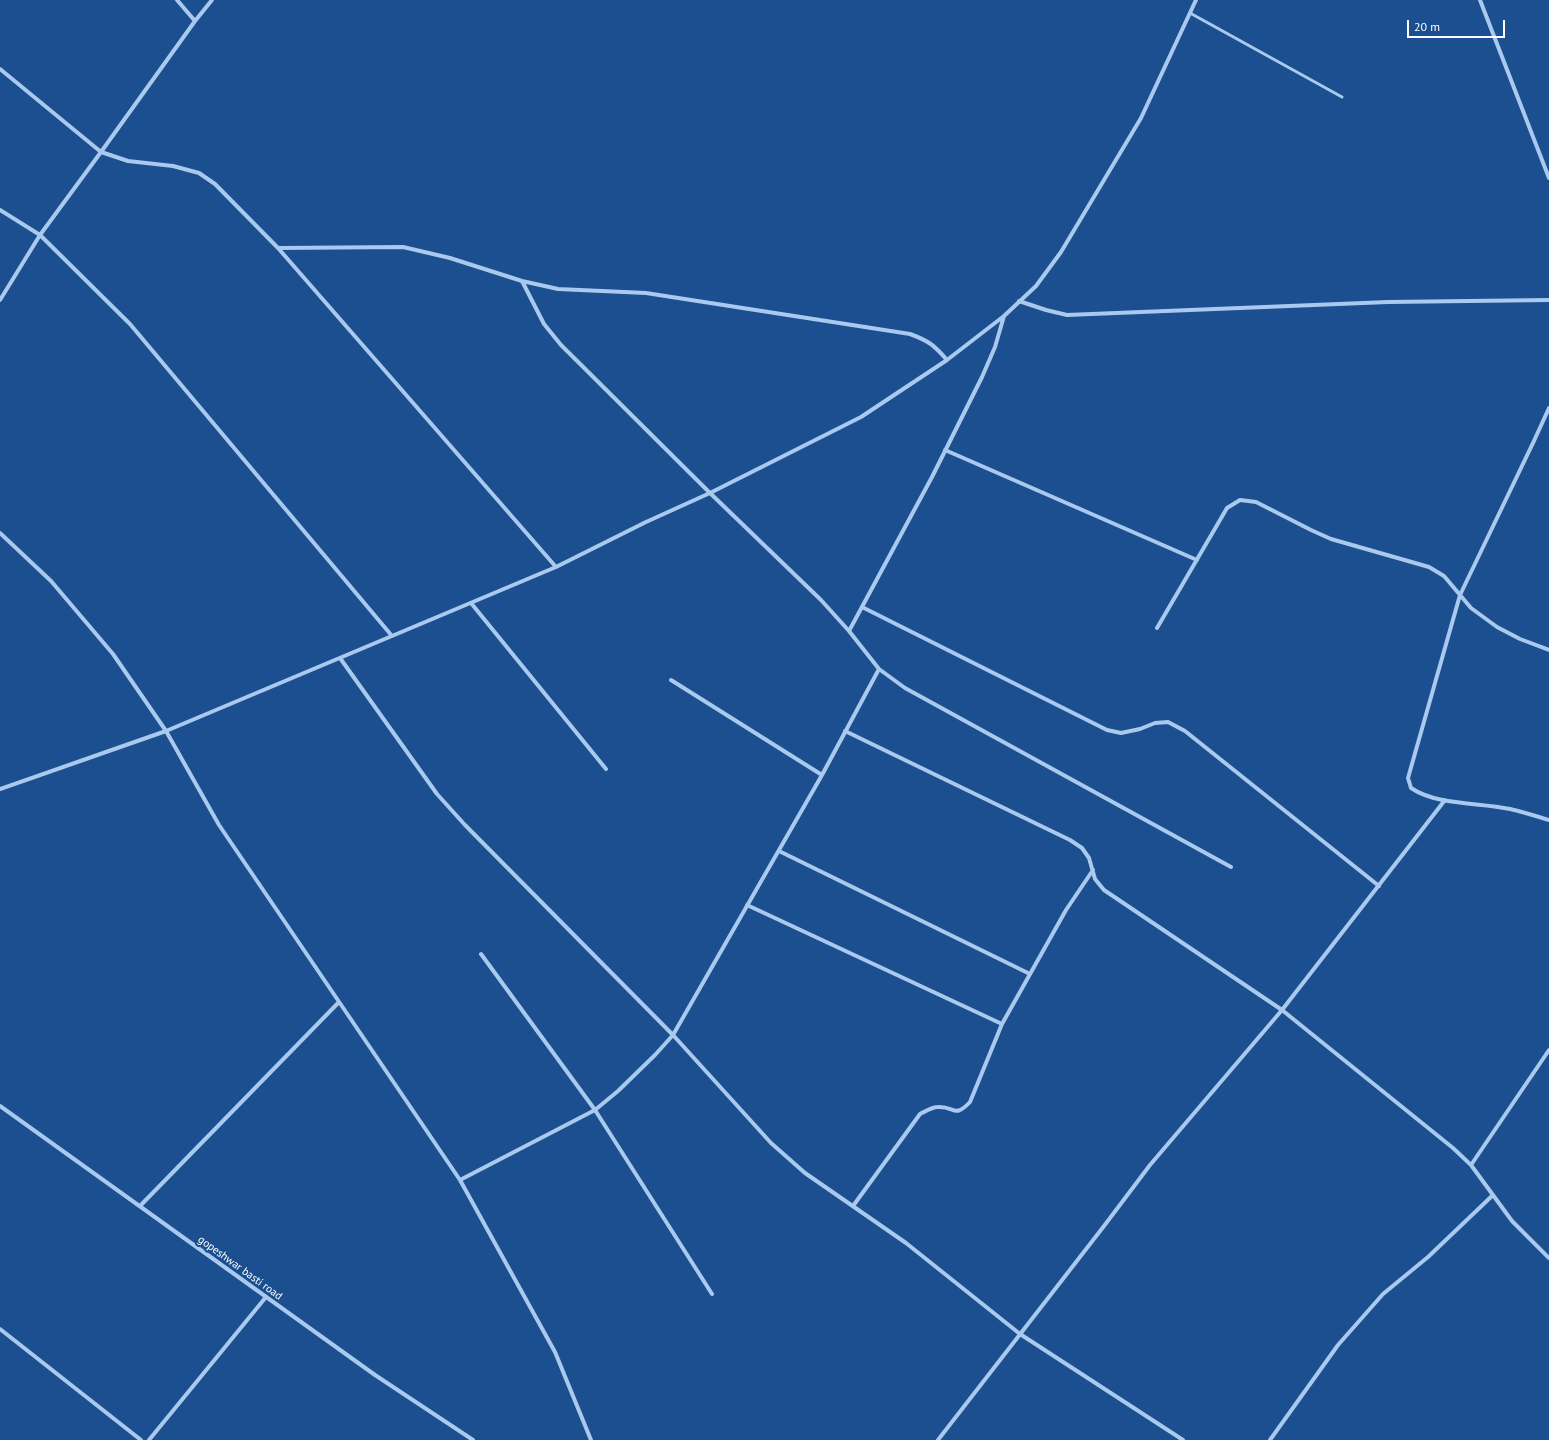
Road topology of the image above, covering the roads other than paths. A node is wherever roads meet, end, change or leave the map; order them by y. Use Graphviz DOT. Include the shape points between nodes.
graph roads {
  1 [pos="177,0"];
  2 [pos="212,0"];
  3 [pos="1196,0"];
  4 [pos="1480,0"];
  5 [pos="1190,13"];
  6 [pos="195,21"];
  7 [pos="0,69"];
  8 [pos="1342,98"];
  9 [pos="101,152"];
  10 [pos="1549,178"];
  11 [pos="0,210"];
  12 [pos="40,235"];
  13 [pos="278,248"];
  14 [pos="522,281"];
  15 [pos="0,300"];
  16 [pos="1549,300"];
  17 [pos="1020,301"];
  18 [pos="1004,316"];
  19 [pos="947,360"];
  20 [pos="1549,408"];
  21 [pos="945,450"];
  22 [pos="710,493"];
  23 [pos="0,533"];
  24 [pos="1197,560"];
  25 [pos="556,567"];
  26 [pos="1460,595"];
  27 [pos="471,603"];
  28 [pos="862,607"];
  29 [pos="1157,628"];
  30 [pos="849,631"];
  31 [pos="392,636"];
  32 [pos="1549,650"];
  33 [pos="340,658"];
  34 [pos="879,669"];
  35 [pos="671,680"];
  36 [pos="166,731"];
  37 [pos="845,731"];
  38 [pos="606,769"];
  39 [pos="822,775"];
  40 [pos="0,789"];
  41 [pos="1445,800"];
  42 [pos="1549,820"];
  43 [pos="779,851"];
  44 [pos="1231,867"];
  45 [pos="1093,870"];
  46 [pos="1379,886"];
  47 [pos="747,905"];
  48 [pos="481,954"];
  49 [pos="1030,974"];
  50 [pos="339,1002"];
  51 [pos="1282,1010"];
  52 [pos="1002,1024"];
  53 [pos="672,1035"];
  54 [pos="1549,1050"];
  55 [pos="0,1106"];
  56 [pos="595,1110"];
  57 [pos="1471,1165"];
  58 [pos="460,1180"];
  59 [pos="1493,1194"];
  60 [pos="140,1206"];
  61 [pos="853,1206"];
  62 [pos="1549,1258"];
  63 [pos="712,1294"];
  64 [pos="266,1298"];
  65 [pos="0,1330"];
  66 [pos="1020,1334"];
  67 [pos="141,1440"];
  68 [pos="149,1440"];
  69 [pos="474,1440"];
  70 [pos="591,1440"];
  71 [pos="938,1440"];
  72 [pos="1183,1440"];
  73 [pos="1270,1440"];
  1 -- 6 [label="street"];
  2 -- 6 [label="street"];
  3 -- 5 [label="street"];
  4 -- 10 [label="street"];
  5 -- 8 [label="lane"];
  5 -- 17 [label="street" via="1137,125 1061,252 1036,286"];
  6 -- 9 [label="street"];
  7 -- 9 [label="street"];
  9 -- 12 [label="street"];
  9 -- 13 [label="street" via="128,162 173,166 199,174 215,184"];
  11 -- 12 [label="street"];
  12 -- 15 [label="street"];
  12 -- 31 [label="street" via="130,324"];
  13 -- 14 [label="street" via="403,247 450,258"];
  13 -- 25 [label="street"];
  14 -- 19 [label="street" via="558,289 646,293 910,334 935,346"];
  14 -- 22 [label="street" via="544,324 561,345"];
  16 -- 17 [label="street" via="1388,302 1068,315"];
  17 -- 18 [label="street"];
  18 -- 19 [label="street"];
  18 -- 21 [label="street" via="995,347 982,377"];
  19 -- 22 [label="street" via="861,417"];
  20 -- 26 [label="street"];
  21 -- 24 [label="street"];
  21 -- 28 [label="street"];
  22 -- 25 [label="street"];
  22 -- 30 [label="street" via="821,600"];
  23 -- 36 [label="street" via="51,581 113,654"];
  24 -- 26 [label="street" via="1227,508 1240,500 1256,502 1331,539 1429,566 1444,576"];
  24 -- 29 [label="street"];
  25 -- 27 [label="street"];
  26 -- 32 [label="street" via="1471,608 1497,627"];
  26 -- 41 [label="street" via="1408,778 1410,788 1420,794"];
  27 -- 31 [label="street"];
  27 -- 38 [label="street"];
  28 -- 30 [label="street"];
  28 -- 46 [label="street" via="1107,730 1121,733 1168,722 1185,731"];
  30 -- 34 [label="street"];
  31 -- 33 [label="street"];
  33 -- 36 [label="street"];
  33 -- 53 [label="street" via="437,794"];
  34 -- 37 [label="street"];
  34 -- 44 [label="street" via="905,688"];
  35 -- 39 [label="street"];
  36 -- 40 [label="street"];
  36 -- 50 [label="street" via="219,825"];
  37 -- 39 [label="street"];
  37 -- 45 [label="street" via="1070,840 1082,848"];
  39 -- 43 [label="street"];
  41 -- 42 [label="street" via="1510,809"];
  41 -- 46 [label="street"];
  43 -- 47 [label="street"];
  43 -- 49 [label="street"];
  45 -- 49 [label="street" via="1066,910"];
  45 -- 51 [label="street" via="1095,879 1104,890"];
  46 -- 51 [label="street"];
  47 -- 52 [label="street"];
  47 -- 53 [label="street"];
  48 -- 56 [label="street"];
  49 -- 52 [label="street"];
  50 -- 58 [label="street"];
  50 -- 60 [label="street"];
  51 -- 57 [label="street"];
  51 -- 66 [label="street" via="1150,1165"];
  52 -- 61 [label="street" via="970,1102 956,1111 940,1106 920,1114"];
  53 -- 56 [label="street" via="655,1055"];
  53 -- 61 [label="street" via="771,1143 805,1173"];
  54 -- 57 [label="street"];
  55 -- 60 [label="street, gopeshwar basti road"];
  56 -- 58 [label="street"];
  56 -- 63 [label="street"];
  57 -- 59 [label="street"];
  58 -- 70 [label="street" via="556,1352"];
  59 -- 62 [label="street" via="1512,1221"];
  59 -- 73 [label="street" via="1428,1257 1383,1294 1338,1344"];
  60 -- 64 [label="street, gopeshwar basti road"];
  61 -- 66 [label="street" via="906,1244"];
  64 -- 68 [label="street"];
  64 -- 69 [label="street, gopeshwar basti road" via="375,1375"];
  65 -- 67 [label="street"];
  66 -- 71 [label="street"];
  66 -- 72 [label="street"];
}
